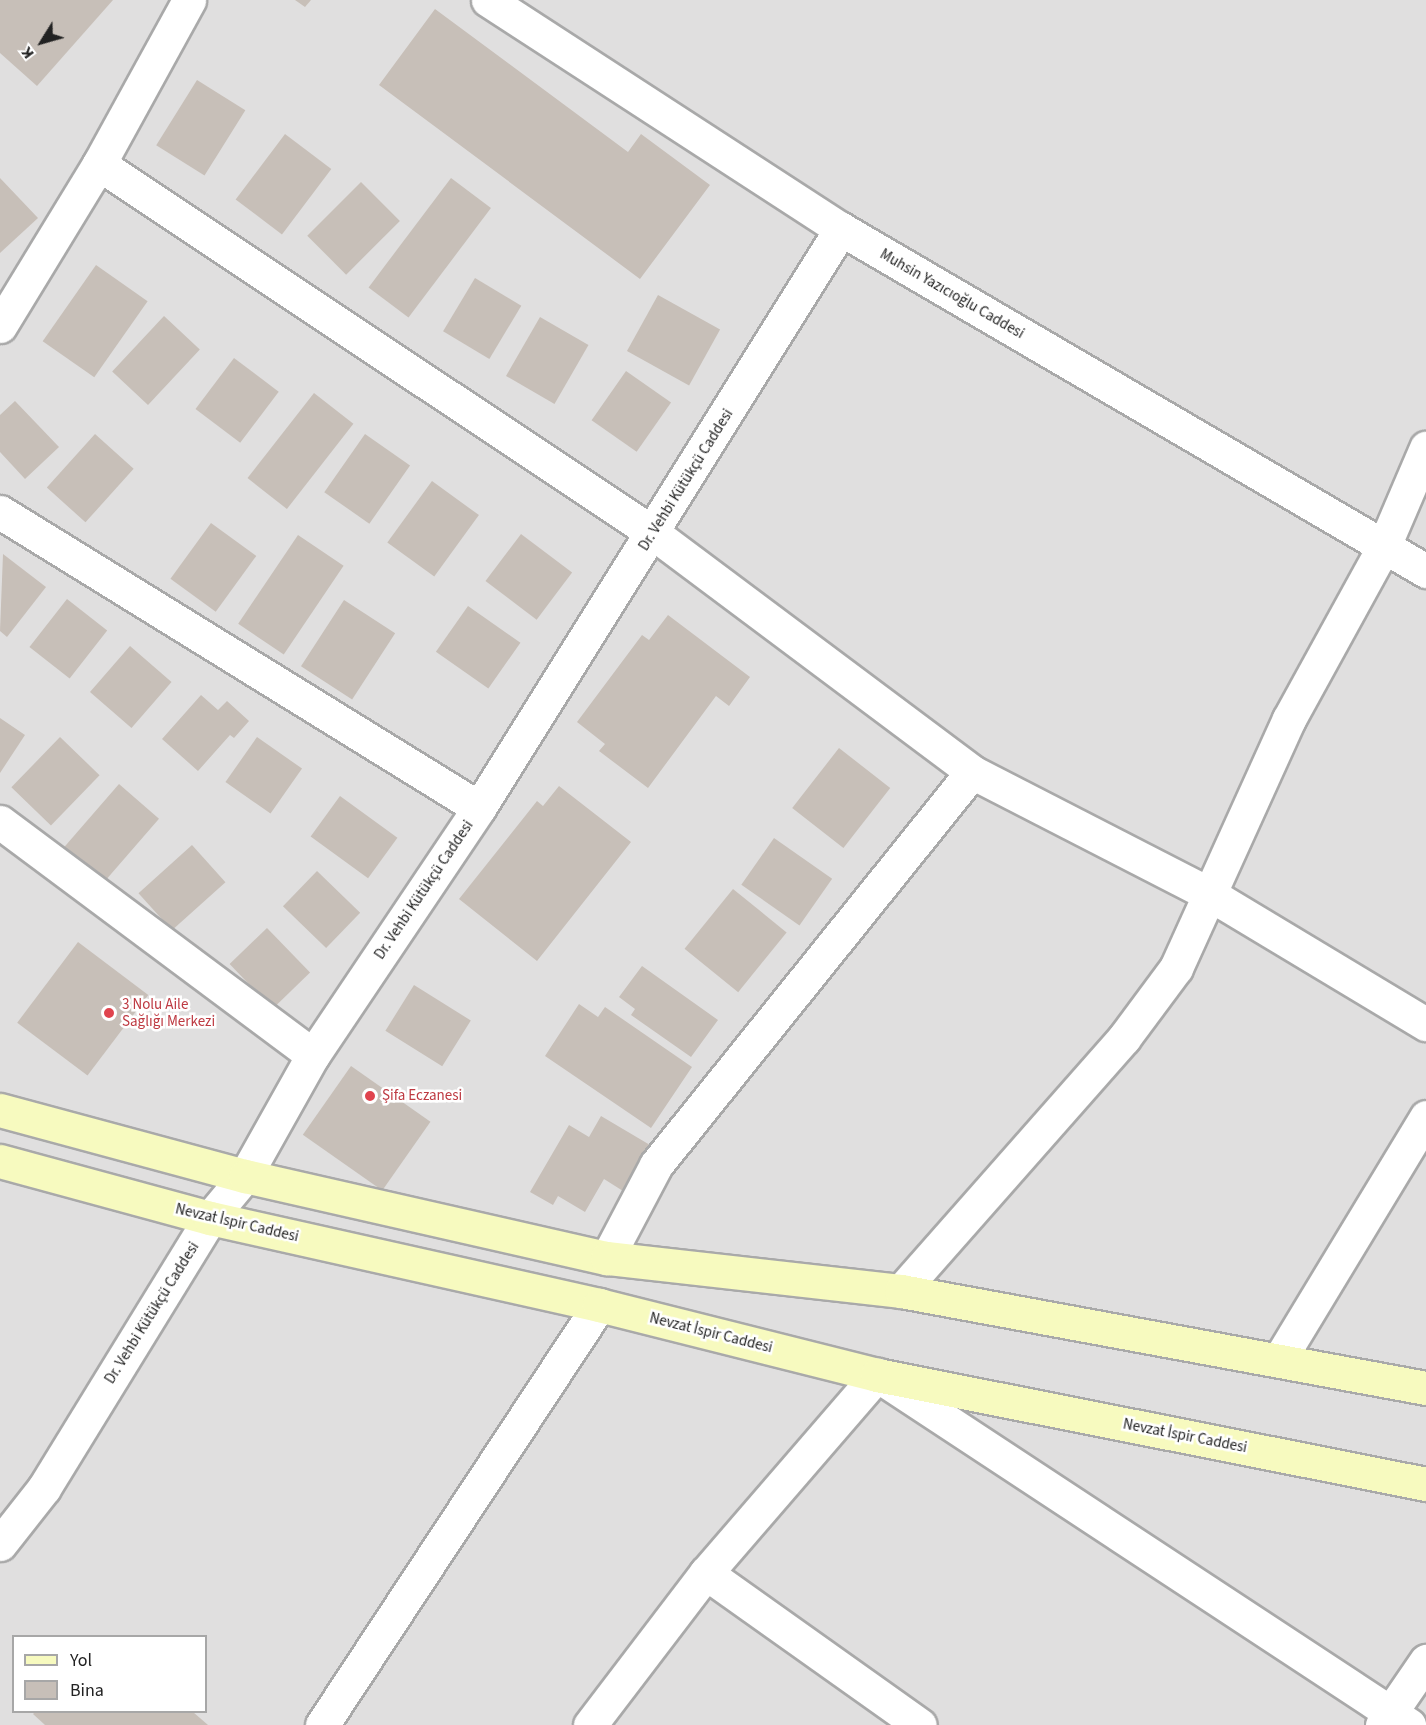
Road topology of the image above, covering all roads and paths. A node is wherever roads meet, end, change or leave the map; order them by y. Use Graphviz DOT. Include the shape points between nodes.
graph roads {
  1 [pos="189,0"];
  2 [pos="488,0"];
  3 [pos="99,164"];
  4 [pos="841,229"];
  5 [pos="0,326"];
  6 [pos="1426,448"];
  7 [pos="0,512"];
  8 [pos="653,533"];
  9 [pos="1384,546"];
  10 [pos="1426,571"];
  11 [pos="972,771"];
  12 [pos="479,808"];
  13 [pos="0,822"];
  14 [pos="1211,895"];
  15 [pos="1426,1024"];
  16 [pos="313,1055"];
  17 [pos="0,1110"];
  18 [pos="1426,1117"];
  19 [pos="0,1161"];
  20 [pos="245,1176"];
  21 [pos="210,1218"];
  22 [pos="607,1258"];
  23 [pos="901,1291"];
  24 [pos="599,1305"];
  25 [pos="1279,1360"];
  26 [pos="877,1375"];
  27 [pos="1426,1389"];
  28 [pos="1426,1484"];
  29 [pos="0,1544"];
  30 [pos="706,1573"];
  31 [pos="1426,1661"];
  32 [pos="1393,1721"];
  33 [pos="322,1725"];
  34 [pos="590,1725"];
  35 [pos="920,1725"];
  1 -- 3 [label="street"];
  2 -- 4 [label="street, Muhsin Yazıcıoğlu Caddesi"];
  3 -- 5 [label="street"];
  3 -- 8 [label="street"];
  4 -- 8 [label="street, Dr. Vehbi Kütükçü Caddesi"];
  4 -- 9 [label="street, Muhsin Yazıcıoğlu Caddesi"];
  6 -- 9 [label="street"];
  7 -- 12 [label="street"];
  8 -- 11 [label="street"];
  8 -- 12 [label="street, Dr. Vehbi Kütükçü Caddesi"];
  9 -- 10 [label="street, Muhsin Yazıcıoğlu Caddesi"];
  9 -- 14 [label="street" via="1289,719"];
  11 -- 14 [label="street"];
  11 -- 22 [label="street" via="656,1165"];
  12 -- 16 [label="street, Dr. Vehbi Kütükçü Caddesi"];
  13 -- 16 [label="street"];
  14 -- 15 [label="street"];
  14 -- 23 [label="street" via="1176,968 1124,1038"];
  16 -- 20 [label="street, Dr. Vehbi Kütükçü Caddesi"];
  17 -- 20 [label="main road"];
  18 -- 25 [label="street"];
  19 -- 21 [label="main road, Nevzat İspir Caddesi"];
  20 -- 21 [label="street, Dr. Vehbi Kütükçü Caddesi"];
  20 -- 22 [label="main road"];
  21 -- 24 [label="main road, Nevzat İspir Caddesi"];
  21 -- 29 [label="street, Dr. Vehbi Kütükçü Caddesi" via="44,1488"];
  22 -- 23 [label="main road"];
  23 -- 25 [label="main road"];
  24 -- 26 [label="main road, Nevzat İspir Caddesi"];
  24 -- 33 [label="street"];
  25 -- 27 [label="main road"];
  26 -- 28 [label="main road, Nevzat İspir Caddesi"];
  26 -- 30 [label="street"];
  26 -- 32 [label="street"];
  30 -- 34 [label="street"];
  30 -- 35 [label="street"];
  31 -- 32 [label="street"];
}
